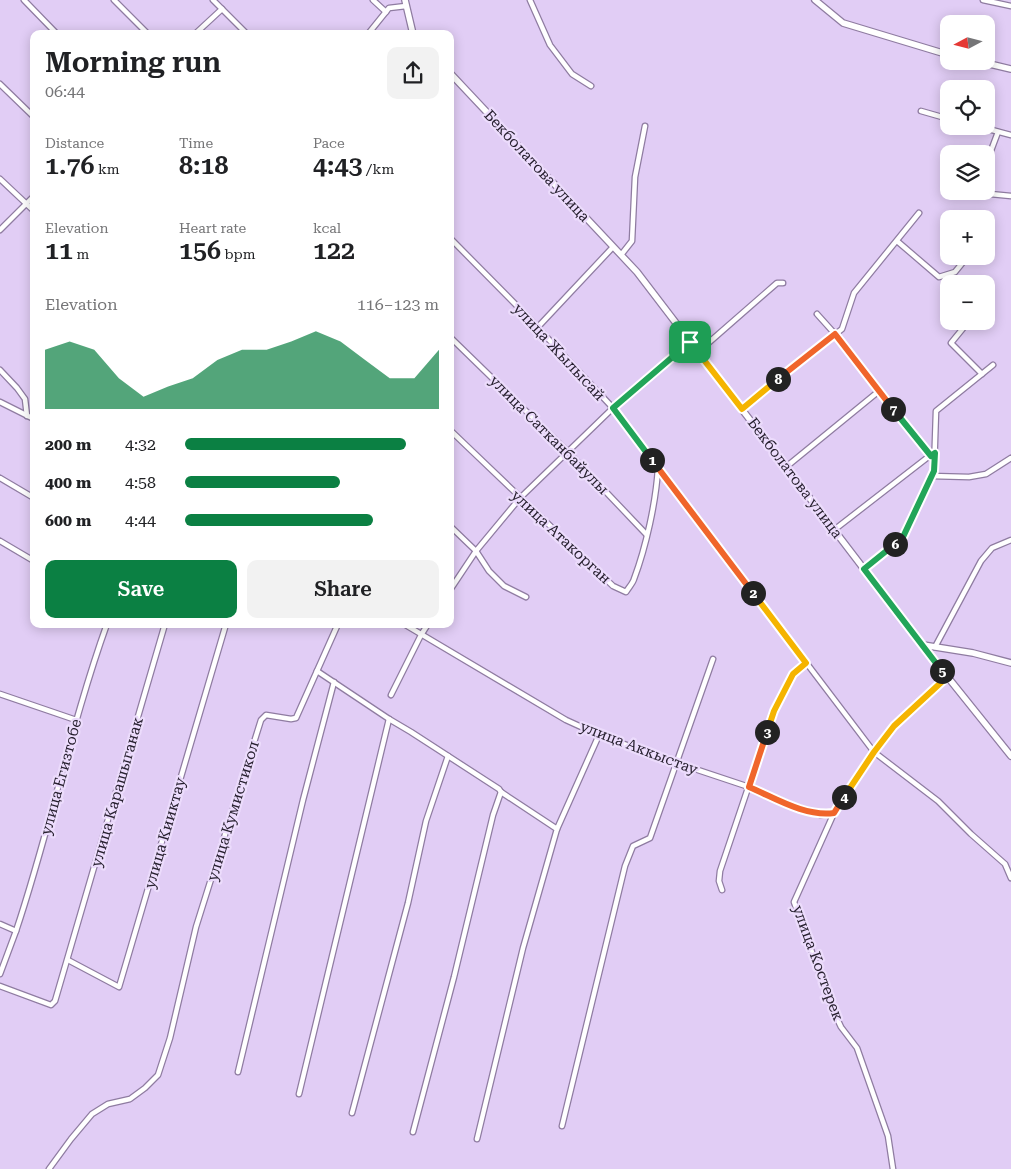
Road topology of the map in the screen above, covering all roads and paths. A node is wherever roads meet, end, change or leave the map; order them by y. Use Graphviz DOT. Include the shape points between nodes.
graph roads {
  1 [pos="24,0"];
  2 [pos="114,0"];
  3 [pos="213,0"];
  4 [pos="373,0"];
  5 [pos="530,0"];
  6 [pos="815,0"];
  7 [pos="983,0"];
  8 [pos="406,3"];
  9 [pos="1011,6"];
  10 [pos="222,9"];
  11 [pos="386,12"];
  12 [pos="53,30"];
  13 [pos="144,30"];
  14 [pos="199,30"];
  15 [pos="243,30"];
  16 [pos="371,30"];
  17 [pos="413,30"];
  18 [pos="940,52"];
  19 [pos="995,65"];
  20 [pos="1011,69"];
  21 [pos="454,77"];
  22 [pos="0,84"];
  23 [pos="591,86"];
  24 [pos="921,111"];
  25 [pos="30,114"];
  26 [pos="940,116"];
  27 [pos="645,126"];
  28 [pos="995,131"];
  29 [pos="998,132"];
  30 [pos="1011,135"];
  31 [pos="994,145"];
  32 [pos="0,179"];
  33 [pos="995,193"];
  34 [pos="1011,196"];
  35 [pos="30,200"];
  36 [pos="26,204"];
  37 [pos="30,208"];
  38 [pos="919,213"];
  39 [pos="0,230"];
  40 [pos="897,241"];
  41 [pos="454,242"];
  42 [pos="613,247"];
  43 [pos="621,255"];
  44 [pos="961,265"];
  45 [pos="783,283"];
  46 [pos="817,314"];
  47 [pos="537,328"];
  48 [pos="962,330"];
  49 [pos="835,334"];
  50 [pos="454,341"];
  51 [pos="690,342"];
  52 [pos="698,352"];
  53 [pos="993,365"];
  54 [pos="0,370"];
  55 [pos="982,374"];
  56 [pos="879,391"];
  57 [pos="0,403"];
  58 [pos="613,408"];
  59 [pos="742,409"];
  60 [pos="27,416"];
  61 [pos="30,417"];
  62 [pos="454,434"];
  63 [pos="568,452"];
  64 [pos="933,454"];
  65 [pos="1011,458"];
  66 [pos="786,467"];
  67 [pos="658,468"];
  68 [pos="931,476"];
  69 [pos="0,478"];
  70 [pos="30,496"];
  71 [pos="520,498"];
  72 [pos="454,530"];
  73 [pos="834,530"];
  74 [pos="646,534"];
  75 [pos="1011,540"];
  76 [pos="0,541"];
  77 [pos="476,551"];
  78 [pos="30,559"];
  79 [pos="864,569"];
  80 [pos="454,584"];
  81 [pos="526,597"];
  82 [pos="106,628"];
  83 [pos="164,628"];
  84 [pos="225,628"];
  85 [pos="336,628"];
  86 [pos="410,628"];
  87 [pos="425,628"];
  88 [pos="421,635"];
  89 [pos="922,645"];
  90 [pos="935,647"];
  91 [pos="713,659"];
  92 [pos="806,663"];
  93 [pos="1011,663"];
  94 [pos="318,671"];
  95 [pos="947,677"];
  96 [pos="334,682"];
  97 [pos="0,694"];
  98 [pos="391,695"];
  99 [pos="389,719"];
  100 [pos="76,720"];
  101 [pos="600,735"];
  102 [pos="874,752"];
  103 [pos="448,756"];
  104 [pos="1011,756"];
  105 [pos="677,763"];
  106 [pos="749,787"];
  107 [pos="501,792"];
  108 [pos="834,813"];
  109 [pos="558,829"];
  110 [pos="1011,878"];
  111 [pos="722,890"];
  112 [pos="0,924"];
  113 [pos="16,931"];
  114 [pos="68,960"];
  115 [pos="0,974"];
  116 [pos="0,986"];
  117 [pos="238,1072"];
  118 [pos="299,1094"];
  119 [pos="352,1113"];
  120 [pos="562,1126"];
  121 [pos="413,1132"];
  122 [pos="477,1139"];
  123 [pos="49,1169"];
  124 [pos="893,1169"];
  1 -- 12 [label="street"];
  2 -- 13 [label="street"];
  3 -- 10 [label="street"];
  4 -- 11 [label="street"];
  5 -- 23 [label="street" via="550,45 572,74"];
  6 -- 18 [label="street" via="842,23"];
  7 -- 9 [label="street"];
  8 -- 11 [label="street"];
  8 -- 17 [label="street"];
  10 -- 14 [label="street"];
  10 -- 15 [label="street"];
  11 -- 16 [label="street"];
  19 -- 20 [label="street"];
  21 -- 42 [label="street, Бекболатова улица"];
  22 -- 25 [label="street"];
  24 -- 26 [label="street"];
  27 -- 43 [label="street" via="635,177 632,241"];
  28 -- 29 [label="street"];
  29 -- 30 [label="street"];
  29 -- 31 [label="street"];
  32 -- 36 [label="street"];
  33 -- 34 [label="street"];
  35 -- 36 [label="street"];
  36 -- 37 [label="street"];
  36 -- 39 [label="street"];
  38 -- 40 [label="street"];
  40 -- 44 [label="street" via="939,277 955,272"];
  40 -- 49 [label="street" via="854,293 842,329"];
  41 -- 47 [label="street, улица Жылысай"];
  42 -- 43 [label="street, Бекболатова улица"];
  42 -- 47 [label="street"];
  43 -- 51 [label="street, Бекболатова улица"];
  45 -- 52 [label="street" via="777,283"];
  46 -- 49 [label="street"];
  47 -- 58 [label="street, улица Жылысай"];
  48 -- 55 [label="street" via="951,343"];
  49 -- 56 [label="street"];
  49 -- 59 [label="street"];
  50 -- 63 [label="street, улица Сатканбайулы"];
  51 -- 52 [label="street, Бекболатова улица"];
  51 -- 58 [label="street"];
  52 -- 59 [label="street, Бекболатова улица"];
  53 -- 55 [label="street"];
  54 -- 60 [label="street" via="25,399"];
  55 -- 64 [label="street" via="936,412"];
  56 -- 64 [label="street"];
  56 -- 66 [label="street"];
  57 -- 60 [label="street"];
  58 -- 63 [label="street"];
  58 -- 67 [label="street, улица Жылысай"];
  59 -- 66 [label="street, Бекболатова улица"];
  60 -- 61 [label="street"];
  62 -- 71 [label="street, улица Атакорган"];
  63 -- 71 [label="street"];
  63 -- 74 [label="street, улица Сатканбайулы"];
  64 -- 68 [label="street" via="934,471"];
  64 -- 73 [label="street"];
  65 -- 68 [label="street" via="986,474"];
  66 -- 73 [label="street, Бекболатова улица"];
  67 -- 74 [label="street, улица Атакорган"];
  67 -- 92 [label="street, улица Жылысай"];
  68 -- 79 [label="street" via="903,537"];
  69 -- 70 [label="street"];
  71 -- 74 [label="street, улица Атакорган" via="613,586 626,592 634,580"];
  71 -- 77 [label="street"];
  72 -- 77 [label="street"];
  73 -- 79 [label="street, Бекболатова улица"];
  75 -- 90 [label="street" via="992,548 981,562"];
  76 -- 78 [label="street"];
  77 -- 80 [label="street"];
  77 -- 81 [label="street" via="504,586"];
  79 -- 89 [label="street, Бекболатова улица"];
  82 -- 100 [label="street, улица Егизтобе"];
  83 -- 114 [label="street, улица Карашыганак"];
  84 -- 114 [label="street, улица Кииктау" via="120,987"];
  85 -- 94 [label="street, улица Кумистикол"];
  86 -- 88 [label="street, улица Аккыстау"];
  87 -- 88 [label="street"];
  88 -- 98 [label="street"];
  88 -- 101 [label="street, улица Аккыстау" via="566,720"];
  89 -- 90 [label="street"];
  89 -- 95 [label="street, Бекболатова улица"];
  90 -- 93 [label="street"];
  91 -- 105 [label="street"];
  92 -- 102 [label="street, улица Жылысай"];
  92 -- 106 [label="street" via="793,674 774,711"];
  94 -- 96 [label="street"];
  94 -- 123 [label="street, улица Кумистикол" via="296,718 266,715 261,720 196,927 158,1075 130,1099 108,1104 92,1114"];
  95 -- 102 [label="street, улица Костерек" via="894,726"];
  95 -- 104 [label="street, Бекболатова улица"];
  96 -- 99 [label="street"];
  96 -- 117 [label="street"];
  97 -- 100 [label="street"];
  99 -- 103 [label="street"];
  99 -- 118 [label="street"];
  100 -- 113 [label="street, улица Егизтобе"];
  101 -- 105 [label="street, улица Аккыстау"];
  101 -- 109 [label="street"];
  102 -- 108 [label="street, улица Костерек"];
  102 -- 110 [label="street, улица Жылысай" via="938,801 1005,864"];
  103 -- 107 [label="street"];
  103 -- 119 [label="street" via="426,821"];
  105 -- 106 [label="street, улица Аккыстау"];
  105 -- 120 [label="street" via="650,838 633,846 625,866"];
  106 -- 108 [label="street, улица Аккыстау" via="820,815"];
  106 -- 111 [label="street" via="720,871"];
  107 -- 109 [label="street"];
  107 -- 121 [label="street"];
  108 -- 124 [label="street, улица Костерек" via="794,902 832,1008 857,1048 888,1136"];
  109 -- 122 [label="street" via="523,948"];
  112 -- 113 [label="street"];
  113 -- 115 [label="street, улица Егизтобе"];
  114 -- 116 [label="street, улица Карашыганак" via="55,1001 50,1005"];
}
